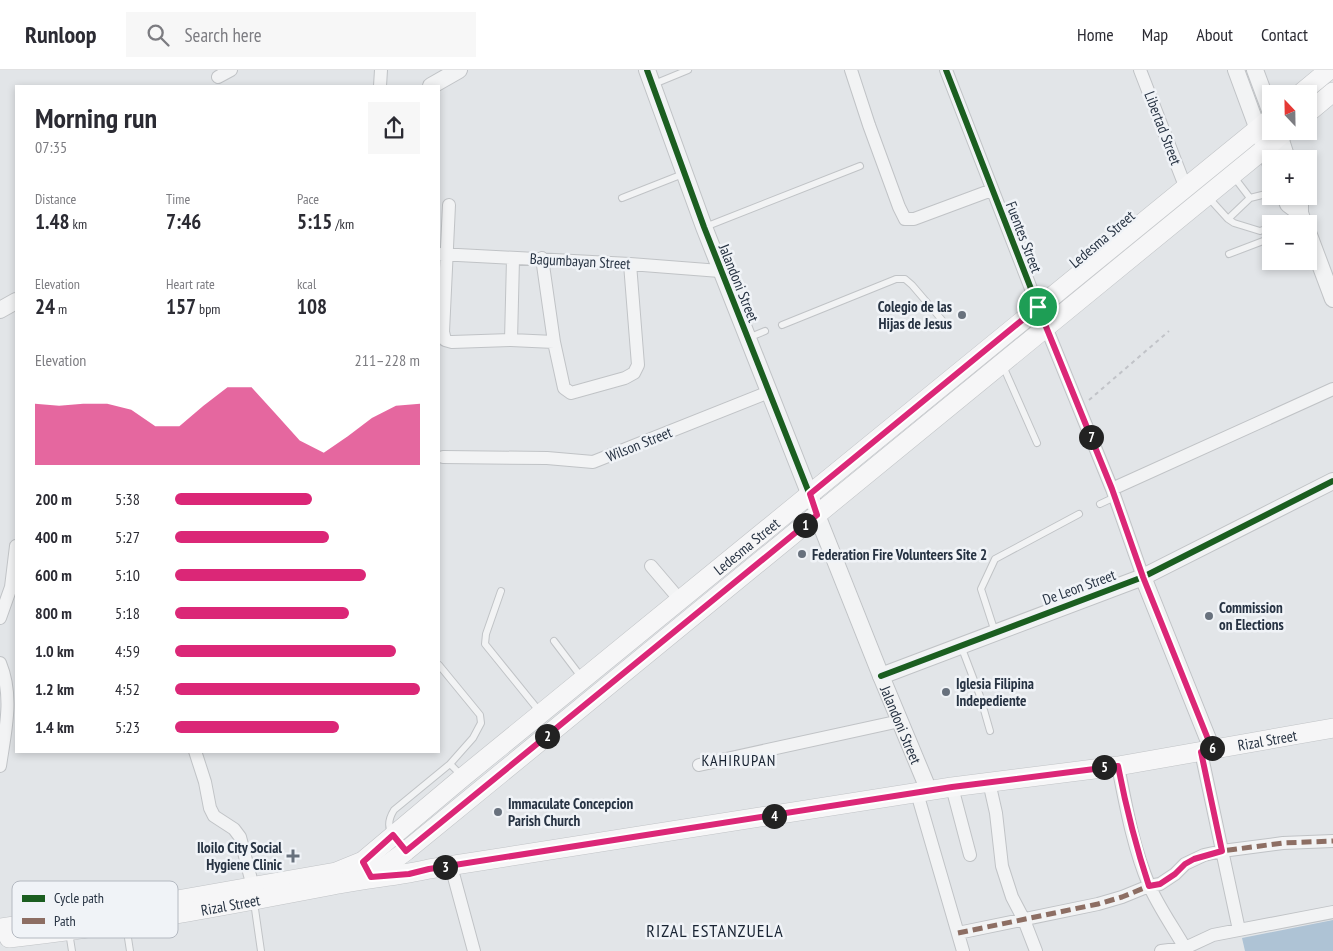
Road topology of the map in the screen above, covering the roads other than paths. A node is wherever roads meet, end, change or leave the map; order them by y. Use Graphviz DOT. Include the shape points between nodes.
graph roads {
  1 [pos="231,70"];
  2 [pos="381,70"];
  3 [pos="459,70"];
  4 [pos="688,70"];
  5 [pos="851,70"];
  6 [pos="946,70"];
  7 [pos="1140,70"];
  8 [pos="1236,70"];
  9 [pos="1255,70"];
  10 [pos="1329,70"];
  11 [pos="218,77"];
  12 [pos="650,77"];
  13 [pos="380,85"];
  14 [pos="433,85"];
  15 [pos="1311,85"];
  16 [pos="1262,89"];
  17 [pos="1333,92"];
  18 [pos="1318,104"];
  19 [pos="1262,119"];
  20 [pos="1262,125"];
  21 [pos="1262,160"];
  22 [pos="860,166"];
  23 [pos="684,173"];
  24 [pos="1232,175"];
  25 [pos="1185,186"];
  26 [pos="992,190"];
  27 [pos="1262,195"];
  28 [pos="1206,196"];
  29 [pos="622,198"];
  30 [pos="1250,198"];
  31 [pos="449,205"];
  32 [pos="1289,205"];
  33 [pos="1299,215"];
  34 [pos="1228,219"];
  35 [pos="704,227"];
  36 [pos="1262,230"];
  37 [pos="1262,241"];
  38 [pos="442,254"];
  39 [pos="1229,254"];
  40 [pos="1317,256"];
  41 [pos="542,258"];
  42 [pos="513,259"];
  43 [pos="630,264"];
  44 [pos="720,271"];
  45 [pos="1333,299"];
  46 [pos="15,302"];
  47 [pos="1038,307"];
  48 [pos="0,310"];
  49 [pos="942,320"];
  50 [pos="782,325"];
  51 [pos="1046,326"];
  52 [pos="766,331"];
  53 [pos="747,338"];
  54 [pos="511,340"];
  55 [pos="554,342"];
  56 [pos="1001,363"];
  57 [pos="1333,389"];
  58 [pos="769,392"];
  59 [pos="1037,443"];
  60 [pos="442,457"];
  61 [pos="1333,481"];
  62 [pos="1113,493"];
  63 [pos="813,504"];
  64 [pos="1100,504"];
  65 [pos="1079,514"];
  66 [pos="15,554"];
  67 [pos="651,566"];
  68 [pos="1143,577"];
  69 [pos="501,591"];
  70 [pos="680,600"];
  71 [pos="0,618"];
  72 [pos="995,632"];
  73 [pos="554,641"];
  74 [pos="960,645"];
  75 [pos="0,663"];
  76 [pos="440,666"];
  77 [pos="881,676"];
  78 [pos="583,679"];
  79 [pos="541,713"];
  80 [pos="900,721"];
  81 [pos="1333,728"];
  82 [pos="990,731"];
  83 [pos="1207,750"];
  84 [pos="196,753"];
  85 [pos="699,765"];
  86 [pos="0,766"];
  87 [pos="1118,766"];
  88 [pos="456,770"];
  89 [pos="989,782"];
  90 [pos="952,787"];
  91 [pos="923,792"];
  92 [pos="393,835"];
  93 [pos="1333,841"];
  94 [pos="406,851"];
  95 [pos="1222,851"];
  96 [pos="970,855"];
  97 [pos="452,866"];
  98 [pos="367,869"];
  99 [pos="429,869"];
  100 [pos="1149,886"];
  101 [pos="254,894"];
  102 [pos="178,903"];
  103 [pos="178,911"];
  104 [pos="1333,912"];
  105 [pos="1024,920"];
  106 [pos="1239,930"];
  107 [pos="958,933"];
  108 [pos="70,938"];
  109 [pos="128,938"];
  110 [pos="1185,948"];
  111 [pos="72,951"];
  112 [pos="130,951"];
  113 [pos="260,951"];
  114 [pos="474,951"];
  115 [pos="963,951"];
  116 [pos="1036,951"];
  117 [pos="1161,951"];
  1 -- 11 [label="street"];
  2 -- 13 [label="street"];
  3 -- 14 [label="street"];
  4 -- 12 [label="lane"];
  5 -- 26 [label="street" via="905,219 914,219"];
  6 -- 26 [label="street, Fuentes Street"];
  7 -- 25 [label="street, Libertad Street"];
  8 -- 19 [label="street"];
  9 -- 16 [label="street"];
  10 -- 15 [label="main road"];
  12 -- 23 [label="street, Jalandoni Street"];
  17 -- 18 [label="main road"];
  20 -- 25 [label="main road, Ledesma Street"];
  21 -- 24 [label="main road, Ledesma Street"];
  22 -- 35 [label="lane"];
  23 -- 29 [label="lane"];
  23 -- 35 [label="street, Jalandoni Street"];
  24 -- 28 [label="main road, Ledesma Street"];
  24 -- 30 [label="lane"];
  25 -- 47 [label="main road, Ledesma Street"];
  26 -- 47 [label="street, Fuentes Street"];
  27 -- 30 [label="lane"];
  28 -- 34 [label="lane"];
  28 -- 51 [label="main road, Ledesma Street"];
  30 -- 34 [label="lane"];
  31 -- 38 [label="street"];
  32 -- 33 [label="street"];
  34 -- 36 [label="lane"];
  35 -- 44 [label="street, Jalandoni Street"];
  37 -- 39 [label="lane"];
  38 -- 42 [label="street, Bagumbayan Street"];
  38 -- 54 [label="street" via="445,340"];
  40 -- 45 [label="street"];
  41 -- 42 [label="street, Bagumbayan Street"];
  41 -- 43 [label="street, Bagumbayan Street"];
  41 -- 55 [label="street"];
  42 -- 54 [label="street"];
  43 -- 44 [label="street, Bagumbayan Street"];
  43 -- 55 [label="street" via="638,365 634,373 571,393 564,388"];
  44 -- 53 [label="street, Jalandoni Street"];
  46 -- 48 [label="street"];
  47 -- 51 [label="street, Fuentes Street"];
  47 -- 63 [label="main road, Ledesma Street"];
  49 -- 50 [label="lane" via="912,285 905,279 896,279"];
  51 -- 56 [label="main road, Ledesma Street"];
  51 -- 62 [label="street, Fuentes Street"];
  52 -- 53 [label="lane"];
  53 -- 58 [label="street, Jalandoni Street"];
  54 -- 55 [label="street"];
  56 -- 59 [label="lane"];
  56 -- 63 [label="main road, Ledesma Street"];
  57 -- 62 [label="street"];
  58 -- 60 [label="street, Wilson Street" via="593,462"];
  58 -- 63 [label="street, Jalandoni Street"];
  61 -- 68 [label="street, De Leon Street"];
  62 -- 64 [label="lane"];
  62 -- 68 [label="street, Fuentes Street"];
  63 -- 70 [label="main road, Ledesma Street"];
  63 -- 77 [label="street, Jalandoni Street"];
  63 -- 94 [label="main road, Ledesma Street"];
  65 -- 72 [label="lane" via="993,561 981,589"];
  66 -- 71 [label="street" via="11,587"];
  67 -- 70 [label="street"];
  68 -- 72 [label="street, De Leon Street"];
  68 -- 83 [label="street, Fuentes Street"];
  69 -- 79 [label="lane" via="485,644"];
  70 -- 78 [label="main road, Ledesma Street"];
  72 -- 74 [label="street, De Leon Street"];
  73 -- 78 [label="lane"];
  74 -- 77 [label="street, De Leon Street"];
  74 -- 82 [label="lane"];
  75 -- 86 [label="street" via="7,687 8,712"];
  76 -- 88 [label="lane" via="480,715 481,723"];
  77 -- 80 [label="street, Jalandoni Street"];
  78 -- 79 [label="main road, Ledesma Street"];
  79 -- 88 [label="main road, Ledesma Street"];
  80 -- 85 [label="street"];
  80 -- 91 [label="street, Jalandoni Street"];
  81 -- 83 [label="main road, Rizal Street" via="1292,732"];
  83 -- 87 [label="main road, Rizal Street"];
  83 -- 95 [label="street"];
  84 -- 101 [label="street" via="214,816 234,828 240,837"];
  87 -- 89 [label="main road, Rizal Street"];
  87 -- 100 [label="street" via="1128,815"];
  88 -- 92 [label="main road, Ledesma Street"];
  89 -- 90 [label="main road, Rizal Street"];
  89 -- 105 [label="street" via="1002,866"];
  90 -- 91 [label="main road, Rizal Street"];
  90 -- 96 [label="street"];
  91 -- 97 [label="main road, Rizal Street"];
  91 -- 107 [label="street"];
  92 -- 94 [label="main road"];
  92 -- 98 [label="main road, Ledesma Street"];
  93 -- 95 [label="street"];
  94 -- 98 [label="main road, Ledesma Street"];
  94 -- 99 [label="main road"];
  95 -- 100 [label="street" via="1194,859 1160,884"];
  95 -- 106 [label="street"];
  97 -- 99 [label="main road, Rizal Street"];
  97 -- 114 [label="street"];
  98 -- 99 [label="main road, Rizal Street" via="409,874"];
  98 -- 101 [label="main road, Rizal Street"];
  100 -- 105 [label="street" via="1098,904"];
  100 -- 110 [label="street"];
  101 -- 102 [label="main road, Rizal Street"];
  101 -- 103 [label="main road, Rizal Street"];
  101 -- 113 [label="lane"];
  104 -- 106 [label="street"];
  105 -- 107 [label="street"];
  105 -- 116 [label="street"];
  106 -- 110 [label="street" via="1213,935"];
  107 -- 115 [label="street"];
  108 -- 111 [label="lane"];
  109 -- 112 [label="lane"];
  110 -- 117 [label="street"];
}
